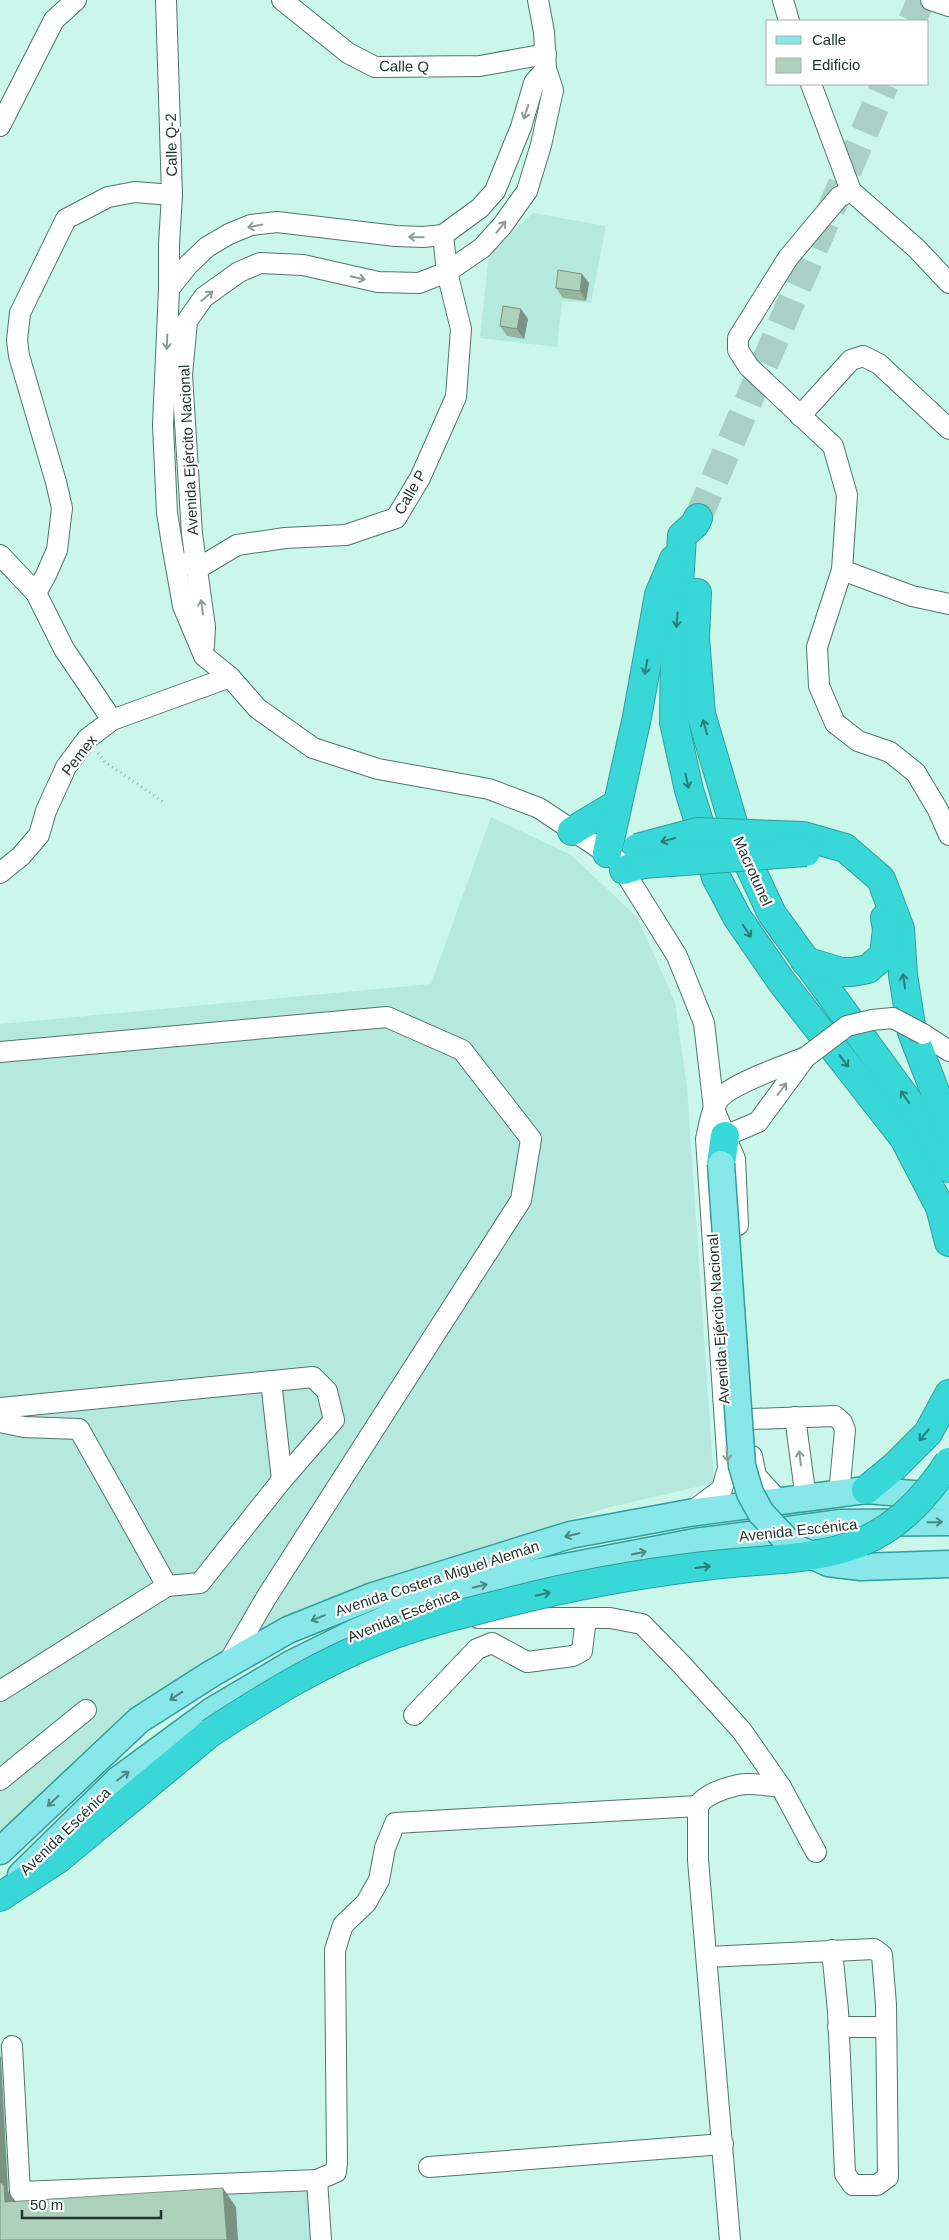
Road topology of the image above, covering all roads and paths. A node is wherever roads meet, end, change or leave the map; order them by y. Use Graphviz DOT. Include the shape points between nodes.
graph roads {
  1 [pos="76,0"];
  2 [pos="166,0"];
  3 [pos="282,0"];
  4 [pos="538,0"];
  5 [pos="783,0"];
  6 [pos="930,0"];
  7 [pos="949,6"];
  8 [pos="789,20"];
  9 [pos="546,61"];
  10 [pos="811,85"];
  11 [pos="0,126"];
  12 [pos="851,191"];
  13 [pos="172,195"];
  14 [pos="443,235"];
  15 [pos="447,272"];
  16 [pos="949,283"];
  17 [pos="169,289"];
  18 [pos="800,416"];
  19 [pos="949,430"];
  20 [pos="692,526"];
  21 [pos="173,550"];
  22 [pos="0,555"];
  23 [pos="197,569"];
  24 [pos="842,570"];
  25 [pos="36,593"];
  26 [pos="949,604"];
  27 [pos="204,656"];
  28 [pos="230,677"];
  29 [pos="112,720"];
  30 [pos="87,739"];
  31 [pos="165,804"];
  32 [pos="617,804"];
  33 [pos="572,831"];
  34 [pos="949,835"];
  35 [pos="805,844"];
  36 [pos="625,859"];
  37 [pos="0,873"];
  38 [pos="805,961"];
  39 [pos="949,1051"];
  40 [pos="0,1052"];
  41 [pos="806,1057"];
  42 [pos="714,1109"];
  43 [pos="940,1122"];
  44 [pos="724,1136"];
  45 [pos="721,1164"];
  46 [pos="949,1168"];
  47 [pos="949,1242"];
  48 [pos="271,1381"];
  49 [pos="949,1394"];
  50 [pos="0,1408"];
  51 [pos="795,1417"];
  52 [pos="746,1418"];
  53 [pos="724,1420"];
  54 [pos="0,1422"];
  55 [pos="949,1462"];
  56 [pos="282,1480"];
  57 [pos="866,1490"];
  58 [pos="839,1494"];
  59 [pos="949,1497"];
  60 [pos="806,1499"];
  61 [pos="780,1502"];
  62 [pos="689,1513"];
  63 [pos="949,1522"];
  64 [pos="949,1564"];
  65 [pos="167,1586"];
  66 [pos="586,1618"];
  67 [pos="373,1624"];
  68 [pos="227,1664"];
  69 [pos="0,1691"];
  70 [pos="86,1710"];
  71 [pos="414,1715"];
  72 [pos="0,1780"];
  73 [pos="781,1787"];
  74 [pos="698,1806"];
  75 [pos="0,1851"];
  76 [pos="816,1852"];
  77 [pos="0,1896"];
  78 [pos="832,1950"];
  79 [pos="707,1957"];
  80 [pos="838,2027"];
  81 [pos="886,2027"];
  82 [pos="12,2046"];
  83 [pos="723,2144"];
  84 [pos="429,2167"];
  85 [pos="317,2180"];
  86 [pos="321,2240"];
  87 [pos="730,2240"];
  1 -- 11 [label="street" via="54,20"];
  2 -- 13 [label="street, Calle Q-2"];
  3 -- 9 [label="street, Calle Q" via="348,53 375,66 480,66"];
  4 -- 9 [label="street, Avenida Ejército Nacional"];
  5 -- 8 [label="street"];
  6 -- 7 [label="street"];
  9 -- 14 [label="street, one-way" via="534,83 521,127 495,191 480,208"];
  15 -- 9 [label="street, Avenida Ejército Nacional, one-way" via="482,248 527,191 536,167 553,90"];
  10 -- 12 [label="street"];
  12 -- 16 [label="street" via="916,248"];
  12 -- 18 [label="street" via="839,197 788,258 738,338 738,350 749,367"];
  13 -- 17 [label="street, Calle Q-2"];
  13 -- 25 [label="street" via="135,192 108,197 66,219 20,313 19,356 62,508 57,550"];
  14 -- 15 [label="street, Calle P"];
  14 -- 17 [label="street, one-way" via="396,236 277,222 251,226 229,234 207,248"];
  15 -- 23 [label="street, Calle P" via="461,329 456,397 420,478 396,518 346,535 285,538 237,545"];
  23 -- 15 [label="street, Avenida Ejército Nacional, one-way" via="182,375 188,321 204,297 239,272 260,263 303,265 378,282 419,282"];
  17 -- 21 [label="street, Avenida Ejército Nacional, one-way" via="163,425 167,514"];
  18 -- 19 [label="street" via="851,360 863,356 879,364"];
  18 -- 24 [label="street" via="833,446 847,495"];
  20 -- 32 [label="highway, one-way" via="659,595"];
  38 -- 20 [label="highway, Macrotunel, one-way" via="772,914 738,843 701,714 695,638 698,544"];
  20 -- 47 [label="highway, one-way" via="675,649 674,722 689,790 716,877 737,917 781,981 904,1138 940,1207"];
  21 -- 23 [label="street"];
  21 -- 27 [label="street, Avenida Ejército Nacional" via="183,606"];
  22 -- 25 [label="street"];
  27 -- 23 [label="street, Avenida Ejército Nacional, one-way" via="205,627"];
  24 -- 26 [label="street" via="912,596"];
  24 -- 34 [label="street" via="817,647 819,686 835,723 858,741 890,752 916,773"];
  25 -- 29 [label="street" via="64,649"];
  27 -- 28 [label="street, Avenida Ejército Nacional"];
  28 -- 29 [label="street, Pemex"];
  28 -- 33 [label="street, Avenida Ejército Nacional" via="257,708 313,748 378,769 489,789 539,808"];
  29 -- 30 [label="street, Pemex"];
  30 -- 31 [label="path" via="105,762"];
  30 -- 37 [label="street, Pemex" via="66,767 39,835"];
  32 -- 33 [label="highway"];
  32 -- 36 [label="highway"];
  33 -- 36 [label="street, Avenida Ejército Nacional"];
  35 -- 36 [label="highway, bridge" via="697,832"];
  35 -- 38 [label="highway" via="851,868 880,895 887,930 884,955 868,969 841,972"];
  43 -- 35 [label="highway, one-way" via="912,1032 900,929 881,879 845,848"];
  36 -- 42 [label="street, Avenida Ejército Nacional" via="677,956 704,1023"];
  43 -- 38 [label="highway, Macrotunel, one-way"];
  39 -- 41 [label="street, bridge" via="893,1018 847,1026"];
  40 -- 68 [label="street" via="387,1017 462,1050 531,1139 521,1200"];
  41 -- 42 [label="street" via="734,1088 720,1098"];
  44 -- 41 [label="street, one-way" via="758,1122"];
  42 -- 44 [label="street, Avenida Ejército Nacional"];
  42 -- 53 [label="street, Avenida Ejército Nacional" via="706,1139"];
  43 -- 46 [label="highway, Macrotunel"];
  44 -- 45 [label="highway"];
  44 -- 52 [label="street, Avenida Ejército Nacional" via="735,1159"];
  45 -- 64 [label="main road, bridge" via="742,1466 760,1512 792,1546 828,1563 861,1567"];
  48 -- 50 [label="street"];
  48 -- 56 [label="street"];
  48 -- 56 [label="street" via="313,1377 327,1391 334,1420"];
  49 -- 57 [label="highway, one-way" via="928,1433"];
  51 -- 52 [label="street"];
  51 -- 58 [label="street" via="835,1416 842,1422 845,1430"];
  60 -- 51 [label="street, one-way"];
  52 -- 53 [label="street"];
  52 -- 61 [label="street, Avenida Ejército Nacional" via="756,1476"];
  53 -- 62 [label="street, Avenida Ejército Nacional, one-way" via="728,1468 722,1489"];
  54 -- 65 [label="street" via="24,1427 79,1429"];
  77 -- 55 [label="highway, one-way, bridge" via="58,1859 210,1733 251,1706 343,1655 386,1637 454,1617 584,1585 707,1566 807,1558 847,1548 882,1532 899,1520 921,1499"];
  56 -- 65 [label="street" via="200,1583"];
  57 -- 58 [label="main road, Avenida Costera Miguel Alemán"];
  57 -- 59 [label="main road, Avenida Costera Miguel Alemán"];
  58 -- 60 [label="main road, Avenida Costera Miguel Alemán"];
  60 -- 61 [label="main road, Avenida Costera Miguel Alemán"];
  61 -- 62 [label="main road, Avenida Costera Miguel Alemán"];
  62 -- 68 [label="main road, Avenida Costera Miguel Alemán, one-way" via="570,1535 373,1596 288,1630"];
  67 -- 63 [label="main road, Avenida Escénica, one-way" via="444,1596 529,1574 695,1542 842,1524"];
  65 -- 69 [label="street"];
  66 -- 67 [label="street" via="453,1619 397,1631"];
  66 -- 71 [label="street" via="582,1651 573,1656 527,1662 492,1643 477,1649"];
  66 -- 73 [label="street" via="610,1618 642,1624 728,1714"];
  77 -- 67 [label="main road, Avenida Escénica, one-way" via="118,1780 212,1711 292,1664"];
  68 -- 75 [label="main road, Avenida Costera Miguel Alemán, one-way" via="139,1720"];
  70 -- 72 [label="street"];
  73 -- 74 [label="street" via="739,1784 714,1794"];
  73 -- 76 [label="street"];
  74 -- 79 [label="street" via="698,1860"];
  74 -- 85 [label="street" via="395,1823 385,1848 379,1880 366,1903 343,1925 335,1950 337,2163 336,2172"];
  78 -- 79 [label="street"];
  78 -- 80 [label="street"];
  78 -- 81 [label="street" via="874,1949 882,1955"];
  79 -- 83 [label="street"];
  80 -- 81 [label="street"];
  80 -- 81 [label="street" via="845,2174 853,2185 877,2185 888,2177"];
  82 -- 85 [label="street" via="20,2192"];
  83 -- 84 [label="street"];
  83 -- 87 [label="street"];
  85 -- 86 [label="street"];
}
